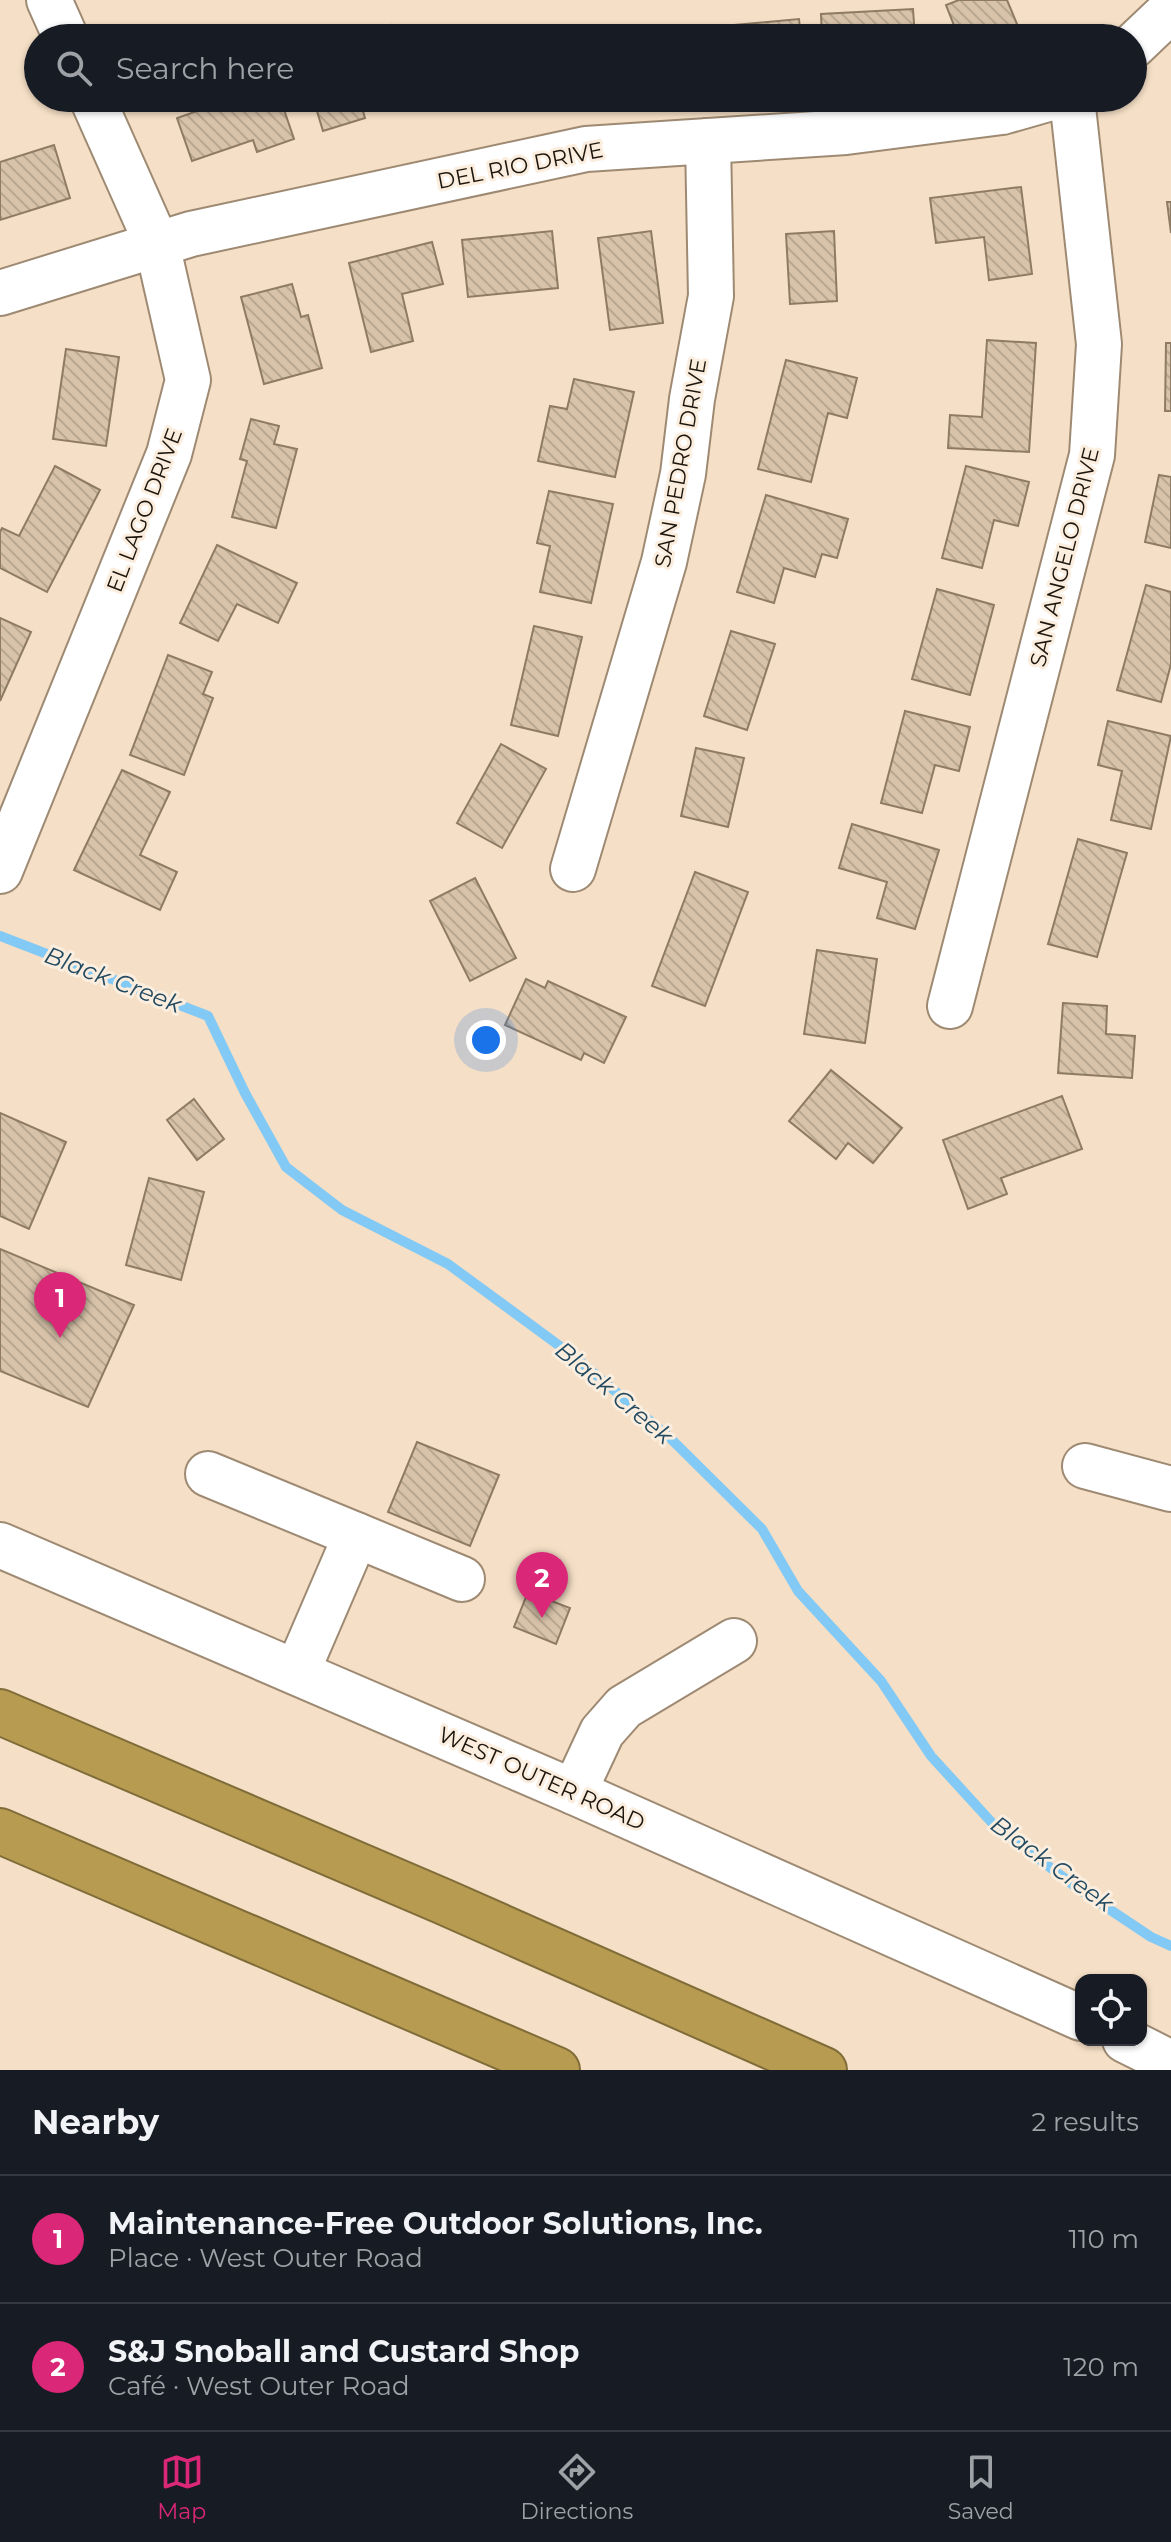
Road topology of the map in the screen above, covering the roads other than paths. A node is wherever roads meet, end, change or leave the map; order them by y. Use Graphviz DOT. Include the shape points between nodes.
graph roads {
  1 [pos="49,0"];
  2 [pos="1171,10"];
  3 [pos="60,24"];
  4 [pos="1147,33"];
  5 [pos="98,112"];
  6 [pos="1002,112"];
  7 [pos="1074,112"];
  8 [pos="708,141"];
  9 [pos="157,244"];
  10 [pos="0,293"];
  11 [pos="573,869"];
  12 [pos="0,871"];
  13 [pos="950,1006"];
  14 [pos="1085,1466"];
  15 [pos="208,1474"];
  16 [pos="1171,1489"];
  17 [pos="356,1535"];
  18 [pos="0,1545"];
  19 [pos="462,1579"];
  20 [pos="734,1641"];
  21 [pos="297,1672"];
  22 [pos="0,1712"];
  23 [pos="574,1792"];
  24 [pos="0,1831"];
  25 [pos="1075,2015"];
  26 [pos="1137,2046"];
  27 [pos="1171,2063"];
  28 [pos="557,2070"];
  29 [pos="824,2070"];
  1 -- 3 [label="street"];
  2 -- 4 [label="street"];
  5 -- 9 [label="street, EL LAGO DRIVE"];
  6 -- 8 [label="street, DEL RIO DRIVE" via="846,132"];
  7 -- 13 [label="street, SAN ANGELO DRIVE" via="1099,344 1092,455"];
  8 -- 9 [label="street, DEL RIO DRIVE" via="586,149"];
  8 -- 11 [label="street, SAN PEDRO DRIVE" via="711,296 683,474 664,562"];
  9 -- 10 [label="street, DEL RIO DRIVE"];
  9 -- 12 [label="street, EL LAGO DRIVE" via="188,380 169,454"];
  14 -- 16 [label="street"];
  15 -- 17 [label="street"];
  17 -- 19 [label="street"];
  17 -- 21 [label="street"];
  18 -- 21 [label="street, WEST OUTER ROAD"];
  20 -- 23 [label="street" via="624,1707 602,1732"];
  21 -- 23 [label="street, WEST OUTER ROAD"];
  22 -- 29 [label="highway"];
  23 -- 25 [label="street, WEST OUTER ROAD"];
  24 -- 28 [label="highway"];
  26 -- 27 [label="street"];
}
